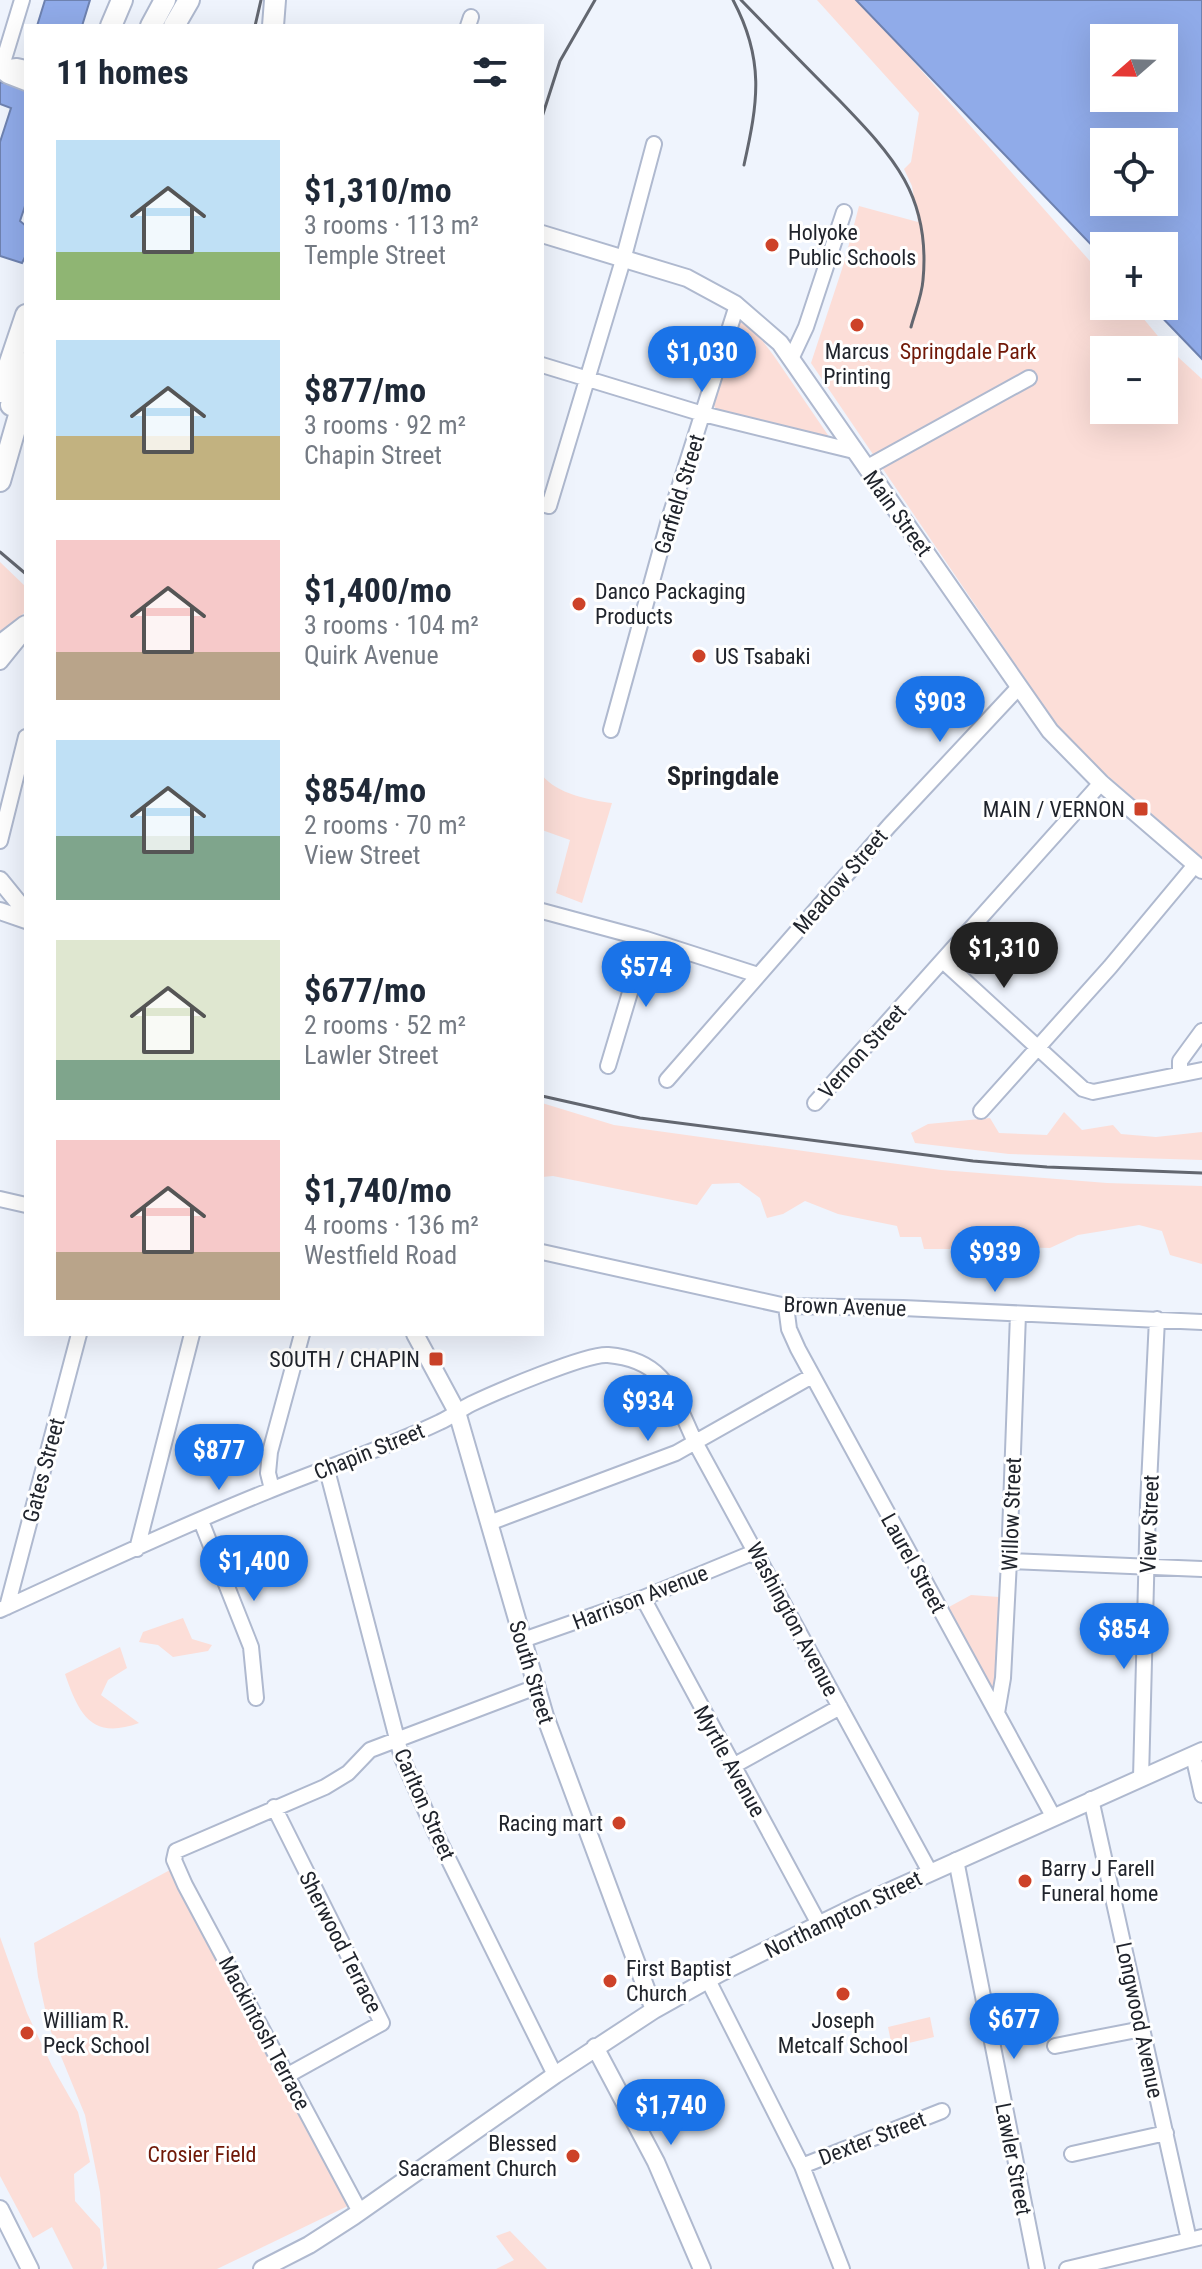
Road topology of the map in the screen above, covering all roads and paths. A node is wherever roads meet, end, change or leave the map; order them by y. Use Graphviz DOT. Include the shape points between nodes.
graph roads {
  1 [pos="22,0"];
  2 [pos="122,0"];
  3 [pos="165,0"];
  4 [pos="189,0"];
  5 [pos="275,0"];
  6 [pos="112,24"];
  7 [pos="152,24"];
  8 [pos="175,24"];
  9 [pos="273,24"];
  10 [pos="14,72"];
  11 [pos="654,144"];
  12 [pos="844,212"];
  13 [pos="544,235"];
  14 [pos="623,260"];
  15 [pos="24,305"];
  16 [pos="737,305"];
  17 [pos="24,321"];
  18 [pos="0,357"];
  19 [pos="791,359"];
  20 [pos="544,366"];
  21 [pos="24,369"];
  22 [pos="1029,378"];
  23 [pos="588,380"];
  24 [pos="0,392"];
  25 [pos="24,398"];
  26 [pos="703,414"];
  27 [pos="0,435"];
  28 [pos="854,451"];
  29 [pos="866,468"];
  30 [pos="0,481"];
  31 [pos="546,505"];
  32 [pos="16,640"];
  33 [pos="0,662"];
  34 [pos="1019,687"];
  35 [pos="611,730"];
  36 [pos="24,745"];
  37 [pos="1101,783"];
  38 [pos="0,841"];
  39 [pos="1199,867"];
  40 [pos="0,880"];
  41 [pos="0,901"];
  42 [pos="0,911"];
  43 [pos="544,912"];
  44 [pos="24,913"];
  45 [pos="24,914"];
  46 [pos="24,916"];
  47 [pos="646,939"];
  48 [pos="943,961"];
  49 [pos="758,975"];
  50 [pos="1202,1031"];
  51 [pos="1038,1048"];
  52 [pos="608,1066"];
  53 [pos="1202,1070"];
  54 [pos="1180,1074"];
  55 [pos="667,1080"];
  56 [pos="815,1103"];
  57 [pos="981,1111"];
  58 [pos="0,1199"];
  59 [pos="24,1205"];
  60 [pos="544,1252"];
  61 [pos="786,1306"];
  62 [pos="1018,1314"];
  63 [pos="1157,1319"];
  64 [pos="1202,1322"];
  65 [pos="78,1336"];
  66 [pos="191,1336"];
  67 [pos="301,1336"];
  68 [pos="416,1336"];
  69 [pos="653,1368"];
  70 [pos="812,1376"];
  71 [pos="457,1412"];
  72 [pos="695,1442"];
  73 [pos="327,1470"];
  74 [pos="272,1489"];
  75 [pos="201,1521"];
  76 [pos="489,1523"];
  77 [pos="137,1549"];
  78 [pos="757,1551"];
  79 [pos="1009,1561"];
  80 [pos="1147,1565"];
  81 [pos="1202,1569"];
  82 [pos="643,1598"];
  83 [pos="4,1608"];
  84 [pos="523,1640"];
  85 [pos="536,1687"];
  86 [pos="256,1698"];
  87 [pos="840,1707"];
  88 [pos="997,1713"];
  89 [pos="397,1740"];
  90 [pos="1198,1753"];
  91 [pos="733,1766"];
  92 [pos="1141,1778"];
  93 [pos="1202,1795"];
  94 [pos="1091,1799"];
  95 [pos="274,1807"];
  96 [pos="1053,1816"];
  97 [pos="956,1860"];
  98 [pos="930,1872"];
  99 [pos="819,1924"];
  100 [pos="708,1980"];
  101 [pos="654,2010"];
  102 [pos="1142,2029"];
  103 [pos="1055,2046"];
  104 [pos="595,2047"];
  105 [pos="288,2075"];
  106 [pos="555,2075"];
  107 [pos="942,2111"];
  108 [pos="1166,2133"];
  109 [pos="1072,2154"];
  110 [pos="802,2166"];
  111 [pos="0,2209"];
  112 [pos="360,2212"];
  113 [pos="1196,2239"];
  114 [pos="1102,2264"];
  115 [pos="30,2269"];
  116 [pos="262,2269"];
  117 [pos="702,2269"];
  118 [pos="842,2269"];
  119 [pos="1037,2269"];
  120 [pos="1067,2269"];
  1 -- 10 [label="street"];
  2 -- 6 [label="highway"];
  3 -- 7 [label="highway"];
  4 -- 8 [label="highway"];
  5 -- 9 [label="highway"];
  11 -- 14 [label="street"];
  12 -- 19 [label="street"];
  13 -- 14 [label="main road, Main Street"];
  14 -- 16 [label="main road, Main Street" via="687,278"];
  14 -- 23 [label="street"];
  15 -- 18 [label="highway"];
  16 -- 19 [label="main road, Main Street"];
  16 -- 26 [label="street, Garfield Street"];
  17 -- 24 [label="highway"];
  19 -- 28 [label="main road, Main Street"];
  20 -- 23 [label="street"];
  21 -- 27 [label="highway"];
  22 -- 29 [label="street"];
  23 -- 26 [label="street"];
  23 -- 31 [label="street"];
  25 -- 30 [label="highway"];
  26 -- 28 [label="street"];
  26 -- 35 [label="street, Garfield Street"];
  28 -- 29 [label="main road, Main Street"];
  29 -- 34 [label="main road, Main Street"];
  32 -- 33 [label="street"];
  34 -- 37 [label="main road, Main Street" via="1050,731"];
  34 -- 49 [label="street, Meadow Street"];
  36 -- 38 [label="street"];
  37 -- 39 [label="main road, Main Street"];
  37 -- 48 [label="street, Vernon Street"];
  39 -- 51 [label="street"];
  40 -- 44 [label="main road"];
  41 -- 45 [label="main road"];
  42 -- 46 [label="main road"];
  43 -- 47 [label="street"];
  47 -- 49 [label="street"];
  47 -- 52 [label="street"];
  48 -- 51 [label="street"];
  48 -- 56 [label="street, Vernon Street"];
  49 -- 55 [label="street, Meadow Street"];
  50 -- 54 [label="street" via="1180,1061"];
  51 -- 54 [label="street" via="1093,1092"];
  51 -- 57 [label="street"];
  53 -- 54 [label="street"];
  58 -- 59 [label="street"];
  60 -- 61 [label="street, Brown Avenue"];
  61 -- 62 [label="street, Brown Avenue"];
  61 -- 70 [label="street, Laurel Street" via="791,1336"];
  62 -- 63 [label="street, Brown Avenue"];
  62 -- 79 [label="street, Willow Street"];
  63 -- 64 [label="street, Brown Avenue"];
  63 -- 80 [label="street, View Street"];
  65 -- 83 [label="street, Gates Street"];
  66 -- 77 [label="street"];
  67 -- 74 [label="street" via="270,1452"];
  68 -- 71 [label="main road, South Street"];
  69 -- 71 [label="street, Chapin Street" via="610,1355 594,1356"];
  69 -- 72 [label="street, Washington Avenue"];
  70 -- 72 [label="street"];
  70 -- 88 [label="street, Laurel Street"];
  71 -- 73 [label="street, Chapin Street"];
  71 -- 76 [label="main road, South Street"];
  72 -- 76 [label="street"];
  72 -- 78 [label="street, Washington Avenue"];
  73 -- 74 [label="street, Chapin Street"];
  73 -- 89 [label="street, Carlton Street"];
  74 -- 75 [label="street, Chapin Street"];
  75 -- 77 [label="street, Chapin Street"];
  75 -- 86 [label="street" via="251,1647"];
  76 -- 84 [label="main road, South Street"];
  77 -- 83 [label="street, Chapin Street"];
  78 -- 82 [label="street, Harrison Avenue"];
  78 -- 87 [label="street, Washington Avenue"];
  79 -- 80 [label="street"];
  79 -- 88 [label="street, Willow Street"];
  80 -- 81 [label="street"];
  80 -- 92 [label="street, View Street"];
  82 -- 84 [label="street, Harrison Avenue"];
  82 -- 91 [label="street, Myrtle Avenue"];
  84 -- 85 [label="main road, South Street"];
  85 -- 89 [label="street"];
  85 -- 101 [label="main road, South Street"];
  87 -- 91 [label="street"];
  87 -- 98 [label="street, Washington Avenue"];
  88 -- 96 [label="street, Laurel Street"];
  89 -- 95 [label="street" via="370,1750 325,1787"];
  89 -- 106 [label="street, Carlton Street" via="436,1834"];
  90 -- 92 [label="main road, Northampton Street"];
  90 -- 93 [label="street"];
  91 -- 99 [label="street, Myrtle Avenue"];
  92 -- 94 [label="main road, Northampton Street"];
  94 -- 96 [label="main road, Northampton Street"];
  94 -- 102 [label="street, Longwood Avenue"];
  95 -- 105 [label="street, Sherwood Terrace" via="382,2023"];
  95 -- 105 [label="street, Mackintosh Terrace" via="176,1852 174,1860"];
  96 -- 97 [label="main road, Northampton Street"];
  97 -- 98 [label="main road, Northampton Street"];
  97 -- 119 [label="street, Lawler Street"];
  98 -- 99 [label="main road, Northampton Street"];
  99 -- 100 [label="main road, Northampton Street"];
  100 -- 101 [label="main road, Northampton Street"];
  100 -- 110 [label="street"];
  101 -- 104 [label="main road, Northampton Street"];
  102 -- 103 [label="street"];
  102 -- 108 [label="street, Longwood Avenue"];
  104 -- 106 [label="main road, Northampton Street"];
  104 -- 117 [label="main road" via="655,2160"];
  105 -- 112 [label="street, Mackintosh Terrace"];
  106 -- 112 [label="main road, Northampton Street"];
  107 -- 110 [label="street, Dexter Street"];
  108 -- 109 [label="street"];
  108 -- 113 [label="street, Longwood Avenue"];
  110 -- 118 [label="street"];
  111 -- 115 [label="main road"];
  112 -- 116 [label="main road, Northampton Street"];
  113 -- 114 [label="street"];
  114 -- 120 [label="street"];
}
